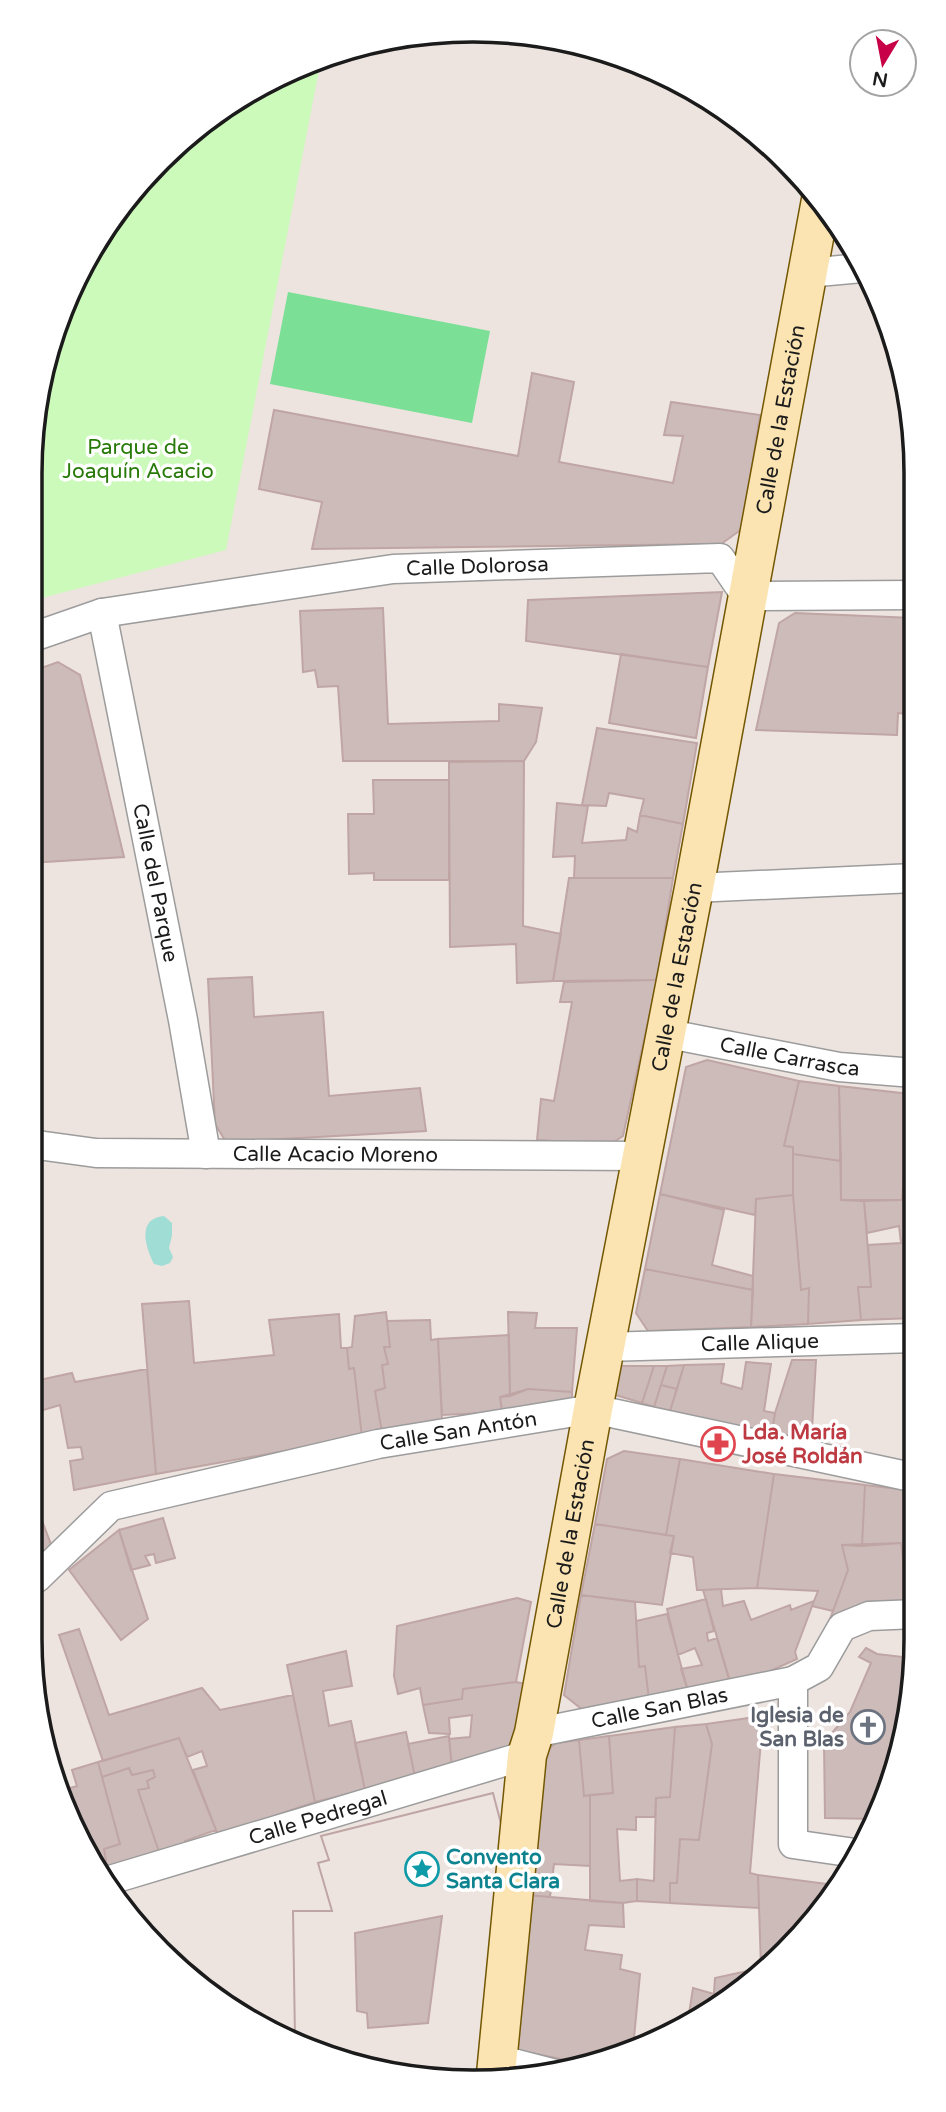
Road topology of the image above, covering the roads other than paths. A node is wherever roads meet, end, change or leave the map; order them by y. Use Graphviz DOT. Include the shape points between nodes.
graph roads {
  1 [pos="818,215"];
  2 [pos="852,269"];
  3 [pos="807,273"];
  4 [pos="904,595"];
  5 [pos="746,596"];
  6 [pos="102,612"];
  7 [pos="42,634"];
  8 [pos="904,878"];
  9 [pos="694,888"];
  10 [pos="664,1033"];
  11 [pos="904,1072"];
  12 [pos="42,1146"];
  13 [pos="206,1154"];
  14 [pos="641,1156"];
  15 [pos="904,1338"];
  16 [pos="604,1347"];
  17 [pos="593,1409"];
  18 [pos="904,1475"];
  19 [pos="42,1573"];
  20 [pos="904,1615"];
  21 [pos="793,1681"];
  22 [pos="530,1744"];
  23 [pos="847,1852"];
  24 [pos="115,1878"];
  25 [pos="497,2066"];
  1 -- 3 [label="street, Calle de la Estación"];
  2 -- 3 [label="street"];
  3 -- 5 [label="street, Calle de la Estación"];
  4 -- 5 [label="street"];
  5 -- 6 [label="street, Calle Dolorosa" via="720,558 393,569"];
  5 -- 9 [label="street, Calle de la Estación"];
  6 -- 7 [label="street, Calle Dolorosa"];
  6 -- 13 [label="street, Calle del Parque"];
  8 -- 9 [label="street"];
  9 -- 10 [label="street, Calle de la Estación"];
  10 -- 11 [label="street, Calle Carrasca" via="839,1067"];
  10 -- 14 [label="street, Calle de la Estación"];
  12 -- 13 [label="street, Calle Acacio Moreno" via="96,1153"];
  13 -- 14 [label="street, Calle Acacio Moreno"];
  14 -- 16 [label="street, Calle de la Estación"];
  15 -- 16 [label="street, Calle Alique"];
  16 -- 17 [label="street, Calle de la Estación"];
  17 -- 18 [label="street, Calle San Antón"];
  17 -- 19 [label="street, Calle San Antón" via="378,1444 111,1506"];
  17 -- 22 [label="street, Calle de la Estación"];
  20 -- 21 [label="street, Calle San Blas" via="869,1616 842,1627 819,1667"];
  21 -- 22 [label="street, Calle San Blas"];
  21 -- 23 [label="street" via="793,1844"];
  22 -- 24 [label="street, Calle Pedregal"];
  22 -- 25 [label="street, Calle de la Estación"];
}
